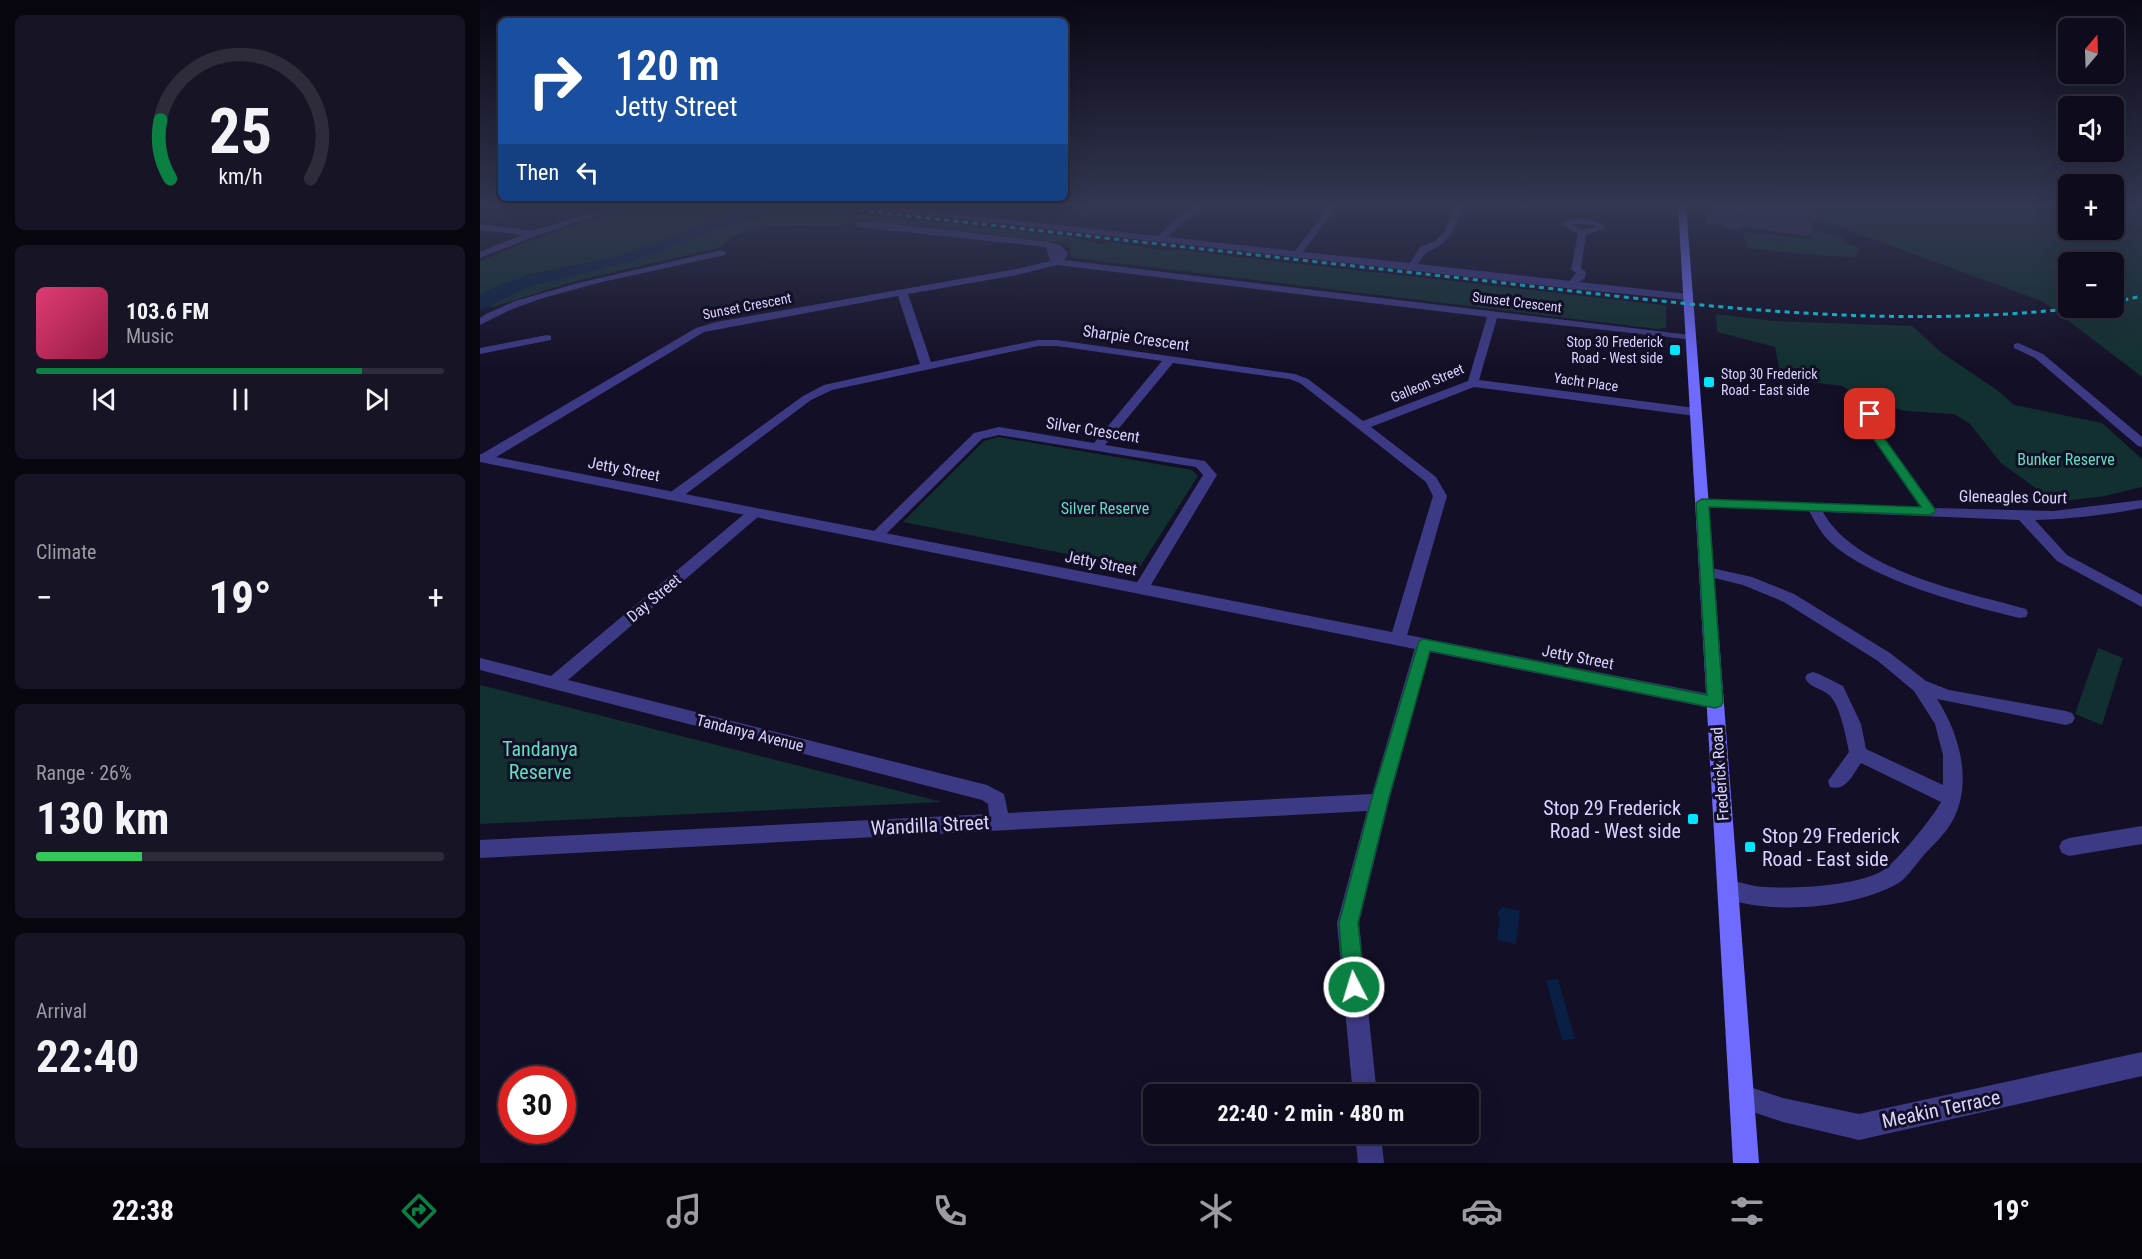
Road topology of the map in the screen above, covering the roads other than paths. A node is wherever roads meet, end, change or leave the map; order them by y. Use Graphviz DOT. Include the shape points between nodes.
graph roads {
  1 [pos="693,259"];
  2 [pos="1059,259"];
  3 [pos="1344,259"];
  4 [pos="1417,259"];
  5 [pos="1430,259"];
  6 [pos="1578,259"];
  7 [pos="1686,259"];
  8 [pos="1057,262"];
  9 [pos="1412,267"];
  10 [pos="1426,269"];
  11 [pos="1575,278"];
  12 [pos="902,292"];
  13 [pos="1688,297"];
  14 [pos="1492,314"];
  15 [pos="480,322"];
  16 [pos="546,338"];
  17 [pos="1690,338"];
  18 [pos="2018,346"];
  19 [pos="480,351"];
  20 [pos="1170,359"];
  21 [pos="926,365"];
  22 [pos="1473,383"];
  23 [pos="1695,412"];
  24 [pos="1870,414"];
  25 [pos="1362,426"];
  26 [pos="2142,443"];
  27 [pos="1097,447"];
  28 [pos="482,459"];
  29 [pos="673,497"];
  30 [pos="1702,503"];
  31 [pos="2142,504"];
  32 [pos="1814,508"];
  33 [pos="1930,511"];
  34 [pos="754,513"];
  35 [pos="2023,516"];
  36 [pos="875,537"];
  37 [pos="1707,572"];
  38 [pos="1141,589"];
  39 [pos="2142,602"];
  40 [pos="2020,613"];
  41 [pos="1398,639"];
  42 [pos="1424,644"];
  43 [pos="480,664"];
  44 [pos="1813,678"];
  45 [pos="553,683"];
  46 [pos="1920,686"];
  47 [pos="1715,702"];
  48 [pos="2066,718"];
  49 [pos="1858,753"];
  50 [pos="1837,781"];
  51 [pos="1952,798"];
  52 [pos="1379,801"];
  53 [pos="999,821"];
  54 [pos="2142,835"];
  55 [pos="2069,847"];
  56 [pos="480,849"];
  57 [pos="1728,890"];
  58 [pos="2142,1064"];
  59 [pos="1364,1084"];
  60 [pos="1741,1096"];
  61 [pos="1369,1144"];
  62 [pos="1371,1163"];
  63 [pos="1746,1163"];
  1 -- 15 [label="street" via="540,296 500,309"];
  2 -- 8 [label="street"];
  3 -- 9 [label="street"];
  4 -- 9 [label="street"];
  5 -- 10 [label="street"];
  6 -- 11 [label="street"];
  7 -- 13 [label="main road, Frederick Road"];
  8 -- 12 [label="street, Sunset Crescent"];
  8 -- 14 [label="street, Sunset Crescent"];
  9 -- 10 [label="street"];
  10 -- 11 [label="street"];
  11 -- 13 [label="street"];
  12 -- 21 [label="street"];
  12 -- 28 [label="street, Sunset Crescent" via="700,330"];
  13 -- 17 [label="main road, Frederick Road"];
  14 -- 17 [label="street, Sunset Crescent"];
  14 -- 22 [label="street, Galleon Street"];
  16 -- 19 [label="street"];
  17 -- 23 [label="main road, Frederick Road"];
  18 -- 26 [label="street" via="2039,356"];
  20 -- 21 [label="street, Sharpie Crescent" via="1038,343"];
  20 -- 25 [label="street, Sharpie Crescent" via="1304,381"];
  20 -- 27 [label="street"];
  21 -- 29 [label="street, Sharpie Crescent" via="848,382 818,393"];
  22 -- 23 [label="street, Yacht Place"];
  22 -- 25 [label="street, Galleon Street"];
  23 -- 30 [label="main road, Frederick Road"];
  24 -- 33 [label="street" via="1871,428"];
  25 -- 41 [label="street, Sharpie Crescent" via="1431,480 1440,496"];
  27 -- 36 [label="street, Silver Crescent" via="999,431 978,436"];
  27 -- 38 [label="street, Silver Crescent" via="1200,464 1210,476"];
  28 -- 29 [label="street, Jetty Street"];
  29 -- 34 [label="street, Jetty Street"];
  30 -- 32 [label="street, Gleneagles Court"];
  30 -- 37 [label="main road, Frederick Road"];
  31 -- 35 [label="street, Gleneagles Court" via="2064,516"];
  32 -- 33 [label="street, Gleneagles Court"];
  32 -- 40 [label="street" via="1829,533 1890,571 1961,599"];
  33 -- 35 [label="street, Gleneagles Court"];
  34 -- 36 [label="street, Jetty Street"];
  34 -- 45 [label="street, Day Street"];
  35 -- 39 [label="street" via="2062,558"];
  36 -- 38 [label="street, Jetty Street"];
  37 -- 46 [label="street" via="1748,581 1788,598 1884,657"];
  37 -- 47 [label="main road, Frederick Road"];
  38 -- 41 [label="street, Jetty Street"];
  41 -- 42 [label="street, Jetty Street"];
  42 -- 47 [label="street, Jetty Street"];
  42 -- 52 [label="street"];
  43 -- 45 [label="street, Tandanya Avenue"];
  44 -- 49 [label="street" via="1838,692 1852,724"];
  45 -- 53 [label="street, Tandanya Avenue" via="987,793 997,800"];
  46 -- 48 [label="street" via="1947,696"];
  46 -- 51 [label="street" via="1943,723 1952,755"];
  47 -- 57 [label="main road, Frederick Road"];
  49 -- 50 [label="street"];
  49 -- 51 [label="street"];
  51 -- 57 [label="street" via="1941,822 1890,878 1852,891 1792,898"];
  52 -- 53 [label="street, Wandilla Street"];
  52 -- 59 [label="street" via="1348,923"];
  53 -- 56 [label="street, Wandilla Street"];
  54 -- 55 [label="street"];
  57 -- 60 [label="main road, Frederick Road"];
  58 -- 60 [label="street, Meakin Terrace" via="1859,1127"];
  60 -- 63 [label="main road, Frederick Road"];
  61 -- 62 [label="street"];
}
